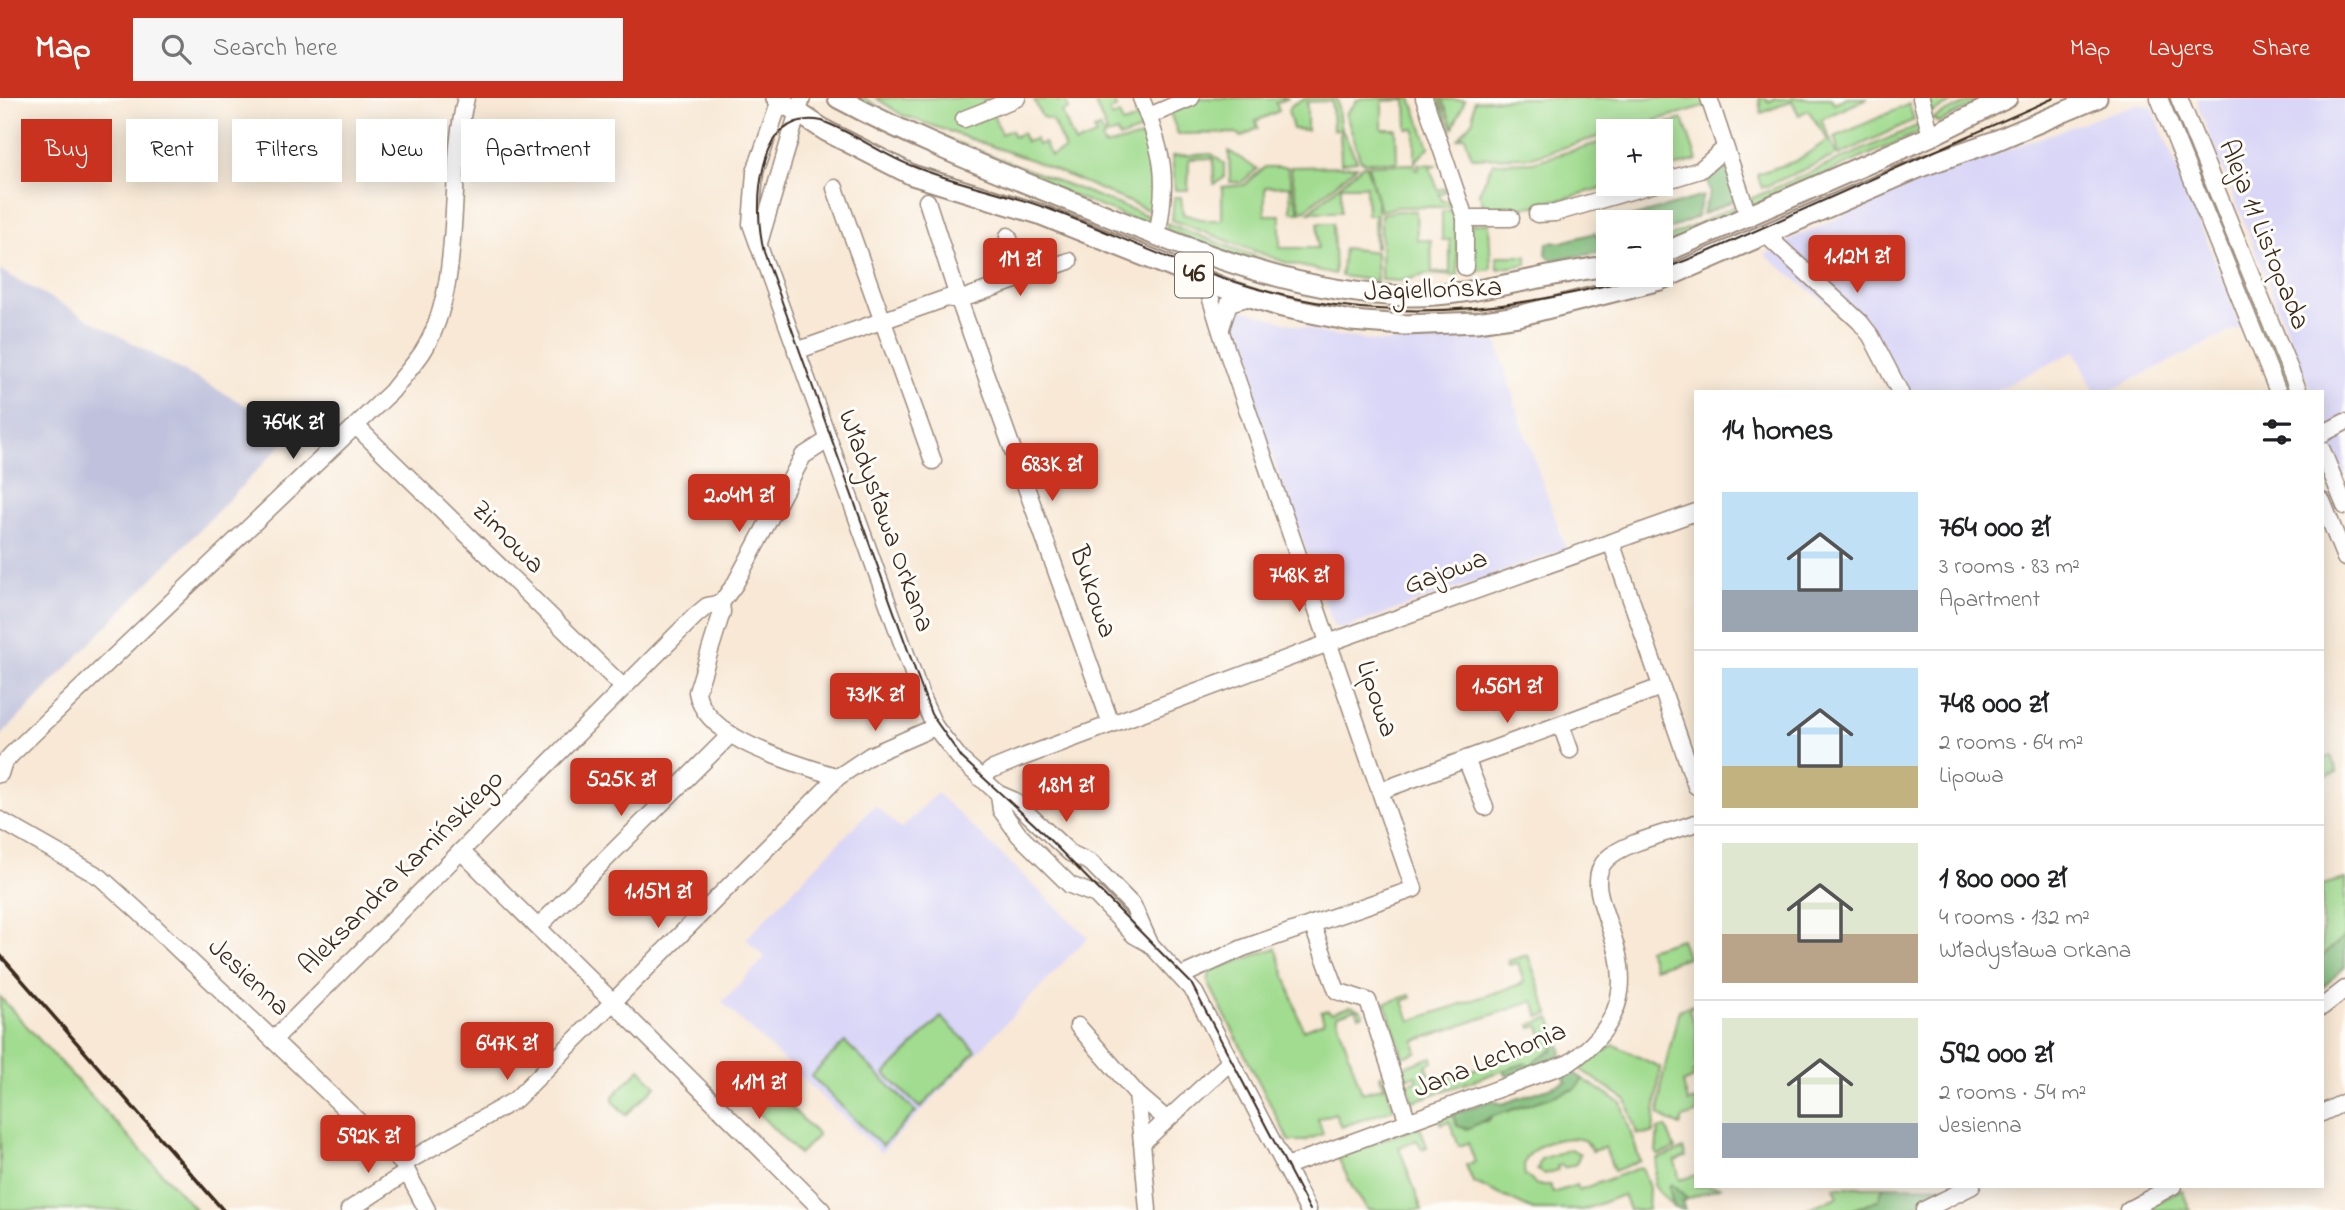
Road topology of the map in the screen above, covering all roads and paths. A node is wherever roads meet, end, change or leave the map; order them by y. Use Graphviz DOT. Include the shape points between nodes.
graph roads {
  1 [pos="466,98"];
  2 [pos="838,98"];
  3 [pos="1017,98"];
  4 [pos="1141,98"];
  5 [pos="1191,98"];
  6 [pos="1424,98"];
  7 [pos="1709,98"];
  8 [pos="1921,98"];
  9 [pos="2007,98"];
  10 [pos="2097,98"];
  11 [pos="2159,98"];
  12 [pos="2179,98"];
  13 [pos="2193,98"];
  14 [pos="779,99"];
  15 [pos="800,105"];
  16 [pos="1149,116"];
  17 [pos="964,119"];
  18 [pos="2190,125"];
  19 [pos="1931,136"];
  20 [pos="1724,149"];
  21 [pos="1673,178"];
  22 [pos="835,187"];
  23 [pos="1614,196"];
  24 [pos="927,201"];
  25 [pos="1537,214"];
  26 [pos="1465,218"];
  27 [pos="1511,218"];
  28 [pos="1749,218"];
  29 [pos="1766,235"];
  30 [pos="1008,236"];
  31 [pos="1157,236"];
  32 [pos="760,243"];
  33 [pos="1673,249"];
  34 [pos="1069,261"];
  35 [pos="1465,267"];
  36 [pos="1596,268"];
  37 [pos="1023,277"];
  38 [pos="1205,280"];
  39 [pos="1250,297"];
  40 [pos="958,300"];
  41 [pos="883,320"];
  42 [pos="1221,328"];
  43 [pos="796,351"];
  44 [pos="1899,390"];
  45 [pos="2277,390"];
  46 [pos="2298,390"];
  47 [pos="2345,422"];
  48 [pos="356,426"];
  49 [pos="2324,433"];
  50 [pos="828,440"];
  51 [pos="2324,455"];
  52 [pos="933,461"];
  53 [pos="2324,506"];
  54 [pos="2345,506"];
  55 [pos="1694,513"];
  56 [pos="1611,542"];
  57 [pos="2345,558"];
  58 [pos="721,603"];
  59 [pos="1329,644"];
  60 [pos="623,687"];
  61 [pos="1661,687"];
  62 [pos="1111,724"];
  63 [pos="1561,725"];
  64 [pos="935,727"];
  65 [pos="730,735"];
  66 [pos="1570,750"];
  67 [pos="1466,760"];
  68 [pos="1,767"];
  69 [pos="838,776"];
  70 [pos="981,779"];
  71 [pos="1694,780"];
  72 [pos="1380,791"];
  73 [pos="999,794"];
  74 [pos="1485,807"];
  75 [pos="0,820"];
  76 [pos="1694,824"];
  77 [pos="0,831"];
  78 [pos="50,848"];
  79 [pos="461,850"];
  80 [pos="1312,924"];
  81 [pos="538,927"];
  82 [pos="1150,944"];
  83 [pos="1181,976"];
  84 [pos="2345,989"];
  85 [pos="613,1001"];
  86 [pos="2324,1005"];
  87 [pos="1078,1026"];
  88 [pos="274,1039"];
  89 [pos="1227,1063"];
  90 [pos="1138,1094"];
  91 [pos="2345,1102"];
  92 [pos="2324,1112"];
  93 [pos="1166,1119"];
  94 [pos="1408,1122"];
  95 [pos="1142,1143"];
  96 [pos="1284,1167"];
  97 [pos="405,1168"];
  98 [pos="1968,1188"];
  99 [pos="2169,1188"];
  100 [pos="349,1210"];
  101 [pos="427,1210"];
  102 [pos="822,1210"];
  103 [pos="1148,1210"];
  104 [pos="1308,1210"];
  105 [pos="1923,1210"];
  106 [pos="2128,1210"];
  1 -- 48 [label="street" via="449,262 435,323 422,352"];
  2 -- 31 [label="main road, Jagiellońska / 46" via="940,150"];
  3 -- 17 [label="street"];
  4 -- 16 [label="street"];
  5 -- 16 [label="street"];
  6 -- 26 [label="street"];
  7 -- 20 [label="street"];
  8 -- 19 [label="street"];
  9 -- 19 [label="main road"];
  10 -- 29 [label="main road, Jagiellońska / 46" via="1923,166"];
  11 -- 45 [label="street, Aleja 11 Listopada"];
  12 -- 18 [label="street, Aleja 11 Listopada"];
  13 -- 18 [label="street"];
  14 -- 15 [label="main road, Jagiellońska / 46"];
  14 -- 32 [label="street, Władysława Orkana" via="752,184 751,224"];
  15 -- 32 [label="street"];
  15 -- 38 [label="main road, Jagiellońska / 46" via="898,170 1039,214"];
  16 -- 31 [label="street" via="1165,184"];
  18 -- 46 [label="street, Aleja 11 Listopada"];
  19 -- 28 [label="main road"];
  20 -- 21 [label="street" via="1700,170"];
  20 -- 28 [label="street"];
  22 -- 41 [label="street"];
  23 -- 25 [label="street"];
  24 -- 40 [label="street, Bukowa"];
  26 -- 27 [label="street"];
  26 -- 35 [label="street"];
  28 -- 33 [label="main road"];
  29 -- 39 [label="main road, Jagiellońska / 46" via="1651,283 1477,322 1404,325 1352,321"];
  29 -- 44 [label="street" via="1860,322"];
  30 -- 37 [label="street"];
  31 -- 36 [label="main road, Jagiellońska / 46" via="1267,276 1382,295 1458,294"];
  32 -- 43 [label="street, Władysława Orkana"];
  34 -- 37 [label="street"];
  37 -- 40 [label="street"];
  38 -- 39 [label="main road, Jagiellońska / 46"];
  38 -- 42 [label="street, Lipowa"];
  39 -- 42 [label="street" via="1229,303"];
  40 -- 41 [label="street" via="947,298"];
  40 -- 62 [label="street, Bukowa"];
  41 -- 43 [label="street"];
  41 -- 52 [label="street"];
  42 -- 59 [label="street, Lipowa"];
  43 -- 50 [label="street, Władysława Orkana"];
  47 -- 49 [label="street"];
  48 -- 60 [label="street, Zimowa"];
  48 -- 68 [label="street"];
  50 -- 58 [label="street" via="803,456 736,584"];
  50 -- 64 [label="street, Władysława Orkana"];
  51 -- 54 [label="street"];
  53 -- 57 [label="street"];
  55 -- 56 [label="street, Gajowa"];
  56 -- 59 [label="street, Gajowa"];
  56 -- 61 [label="street"];
  58 -- 60 [label="street, Aleksandra Kamińskiego" via="707,606 695,616"];
  58 -- 65 [label="street" via="697,692 708,715"];
  59 -- 62 [label="street, Gajowa"];
  59 -- 72 [label="street, Lipowa"];
  60 -- 79 [label="street, Aleksandra Kamińskiego"];
  61 -- 63 [label="street"];
  61 -- 71 [label="street"];
  62 -- 70 [label="street, Gajowa" via="997,766"];
  63 -- 66 [label="street"];
  63 -- 67 [label="street"];
  64 -- 69 [label="street" via="871,755"];
  64 -- 70 [label="street, Władysława Orkana"];
  65 -- 69 [label="street"];
  65 -- 81 [label="street"];
  67 -- 72 [label="street"];
  67 -- 74 [label="street"];
  69 -- 85 [label="street"];
  70 -- 73 [label="street, Władysława Orkana"];
  72 -- 80 [label="street, Lipowa" via="1415,889"];
  73 -- 82 [label="street, Władysława Orkana" via="1013,800 1070,853 1091,863 1133,906"];
  73 -- 82 [label="street, Władysława Orkana" via="1001,810 1020,835 1070,884 1096,895 1134,935"];
  75 -- 78 [label="street, Jesienna"];
  76 -- 94 [label="street, Jana Lechonia" via="1619,850 1600,868 1597,882 1623,981 1613,1018 1602,1036 1569,1063"];
  77 -- 78 [label="street" via="27,844"];
  78 -- 88 [label="street, Jesienna" via="100,877"];
  79 -- 81 [label="street"];
  79 -- 88 [label="street, Aleksandra Kamińskiego"];
  80 -- 83 [label="street" via="1233,951"];
  80 -- 94 [label="street" via="1337,991 1368,1001"];
  81 -- 85 [label="street"];
  82 -- 83 [label="street, Władysława Orkana"];
  83 -- 89 [label="street, Władysława Orkana" via="1195,993"];
  84 -- 86 [label="street"];
  85 -- 97 [label="street" via="515,1100"];
  85 -- 102 [label="street"];
  87 -- 90 [label="street"];
  88 -- 97 [label="street, Jesienna"];
  89 -- 93 [label="street"];
  89 -- 96 [label="street, Władysława Orkana"];
  90 -- 93 [label="street"];
  90 -- 95 [label="street"];
  91 -- 92 [label="street"];
  93 -- 95 [label="street"];
  94 -- 96 [label="street, Jana Lechonia"];
  95 -- 103 [label="street"];
  96 -- 104 [label="street, Władysława Orkana"];
  97 -- 100 [label="street"];
  97 -- 101 [label="street, Jesienna"];
  98 -- 105 [label="street"];
  99 -- 106 [label="street"];
}
